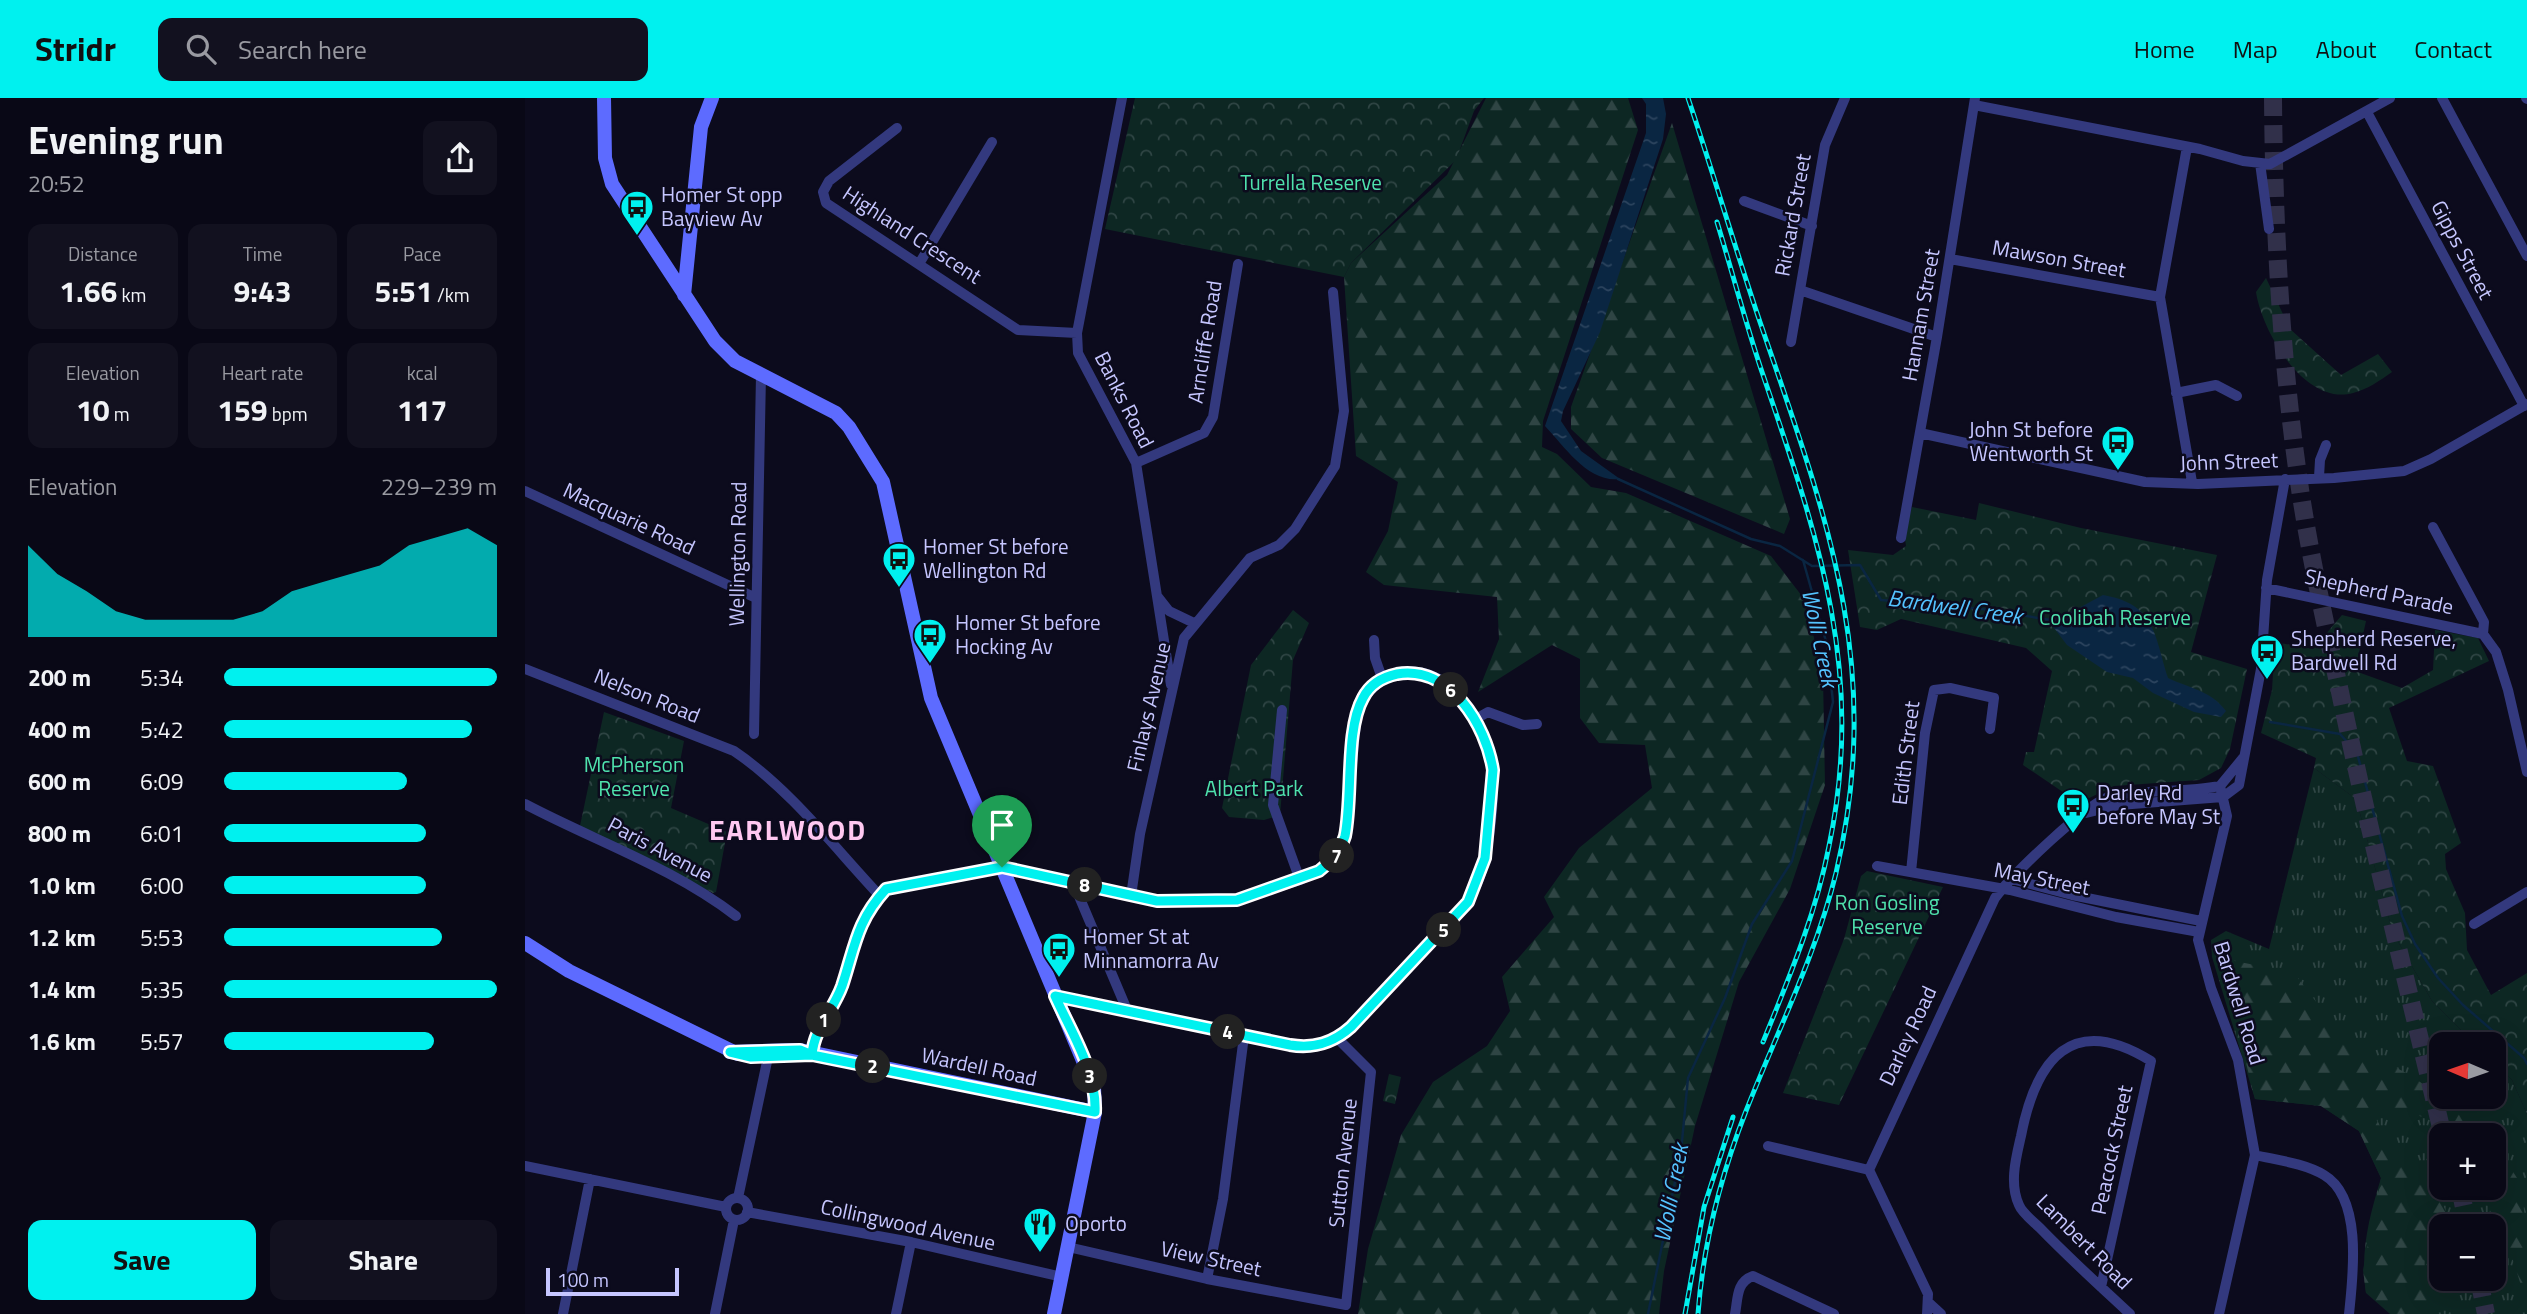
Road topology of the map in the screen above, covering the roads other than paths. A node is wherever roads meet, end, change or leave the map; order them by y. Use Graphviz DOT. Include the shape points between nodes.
graph roads {
  1 [pos="604,98"];
  2 [pos="712,98"];
  3 [pos="1122,98"];
  4 [pos="1845,98"];
  5 [pos="2389,98"];
  6 [pos="2442,98"];
  7 [pos="1974,101"];
  8 [pos="2371,105"];
  9 [pos="897,128"];
  10 [pos="992,142"];
  11 [pos="2187,147"];
  12 [pos="2260,163"];
  13 [pos="1744,201"];
  14 [pos="1812,226"];
  15 [pos="2269,229"];
  16 [pos="689,249"];
  17 [pos="2527,256"];
  18 [pos="660,258"];
  19 [pos="1951,259"];
  20 [pos="919,264"];
  21 [pos="1238,264"];
  22 [pos="1800,290"];
  23 [pos="1333,292"];
  24 [pos="684,295"];
  25 [pos="2160,297"];
  26 [pos="1077,333"];
  27 [pos="1937,337"];
  28 [pos="1791,342"];
  29 [pos="761,375"];
  30 [pos="2176,393"];
  31 [pos="2237,396"];
  32 [pos="2525,405"];
  33 [pos="1920,433"];
  34 [pos="2326,444"];
  35 [pos="1136,463"];
  36 [pos="2319,477"];
  37 [pos="2285,480"];
  38 [pos="2192,482"];
  39 [pos="525,491"];
  40 [pos="2433,527"];
  41 [pos="1901,538"];
  42 [pos="2266,589"];
  43 [pos="1157,596"];
  44 [pos="756,598"];
  45 [pos="1194,623"];
  46 [pos="2483,634"];
  47 [pos="1374,640"];
  48 [pos="525,669"];
  49 [pos="1382,678"];
  50 [pos="1172,690"];
  51 [pos="1282,710"];
  52 [pos="1474,720"];
  53 [pos="1537,724"];
  54 [pos="1990,729"];
  55 [pos="754,734"];
  56 [pos="2243,758"];
  57 [pos="2527,772"];
  58 [pos="2220,786"];
  59 [pos="2223,797"];
  60 [pos="525,804"];
  61 [pos="2085,813"];
  62 [pos="1877,866"];
  63 [pos="1002,867"];
  64 [pos="1911,873"];
  65 [pos="2012,878"];
  66 [pos="1300,880"];
  67 [pos="1073,882"];
  68 [pos="2002,890"];
  69 [pos="2527,892"];
  70 [pos="1131,895"];
  71 [pos="880,896"];
  72 [pos="736,916"];
  73 [pos="2201,921"];
  74 [pos="2474,923"];
  75 [pos="2199,932"];
  76 [pos="525,943"];
  77 [pos="1055,996"];
  78 [pos="1127,1010"];
  79 [pos="1244,1036"];
  80 [pos="1337,1038"];
  81 [pos="730,1052"];
  82 [pos="812,1055"];
  83 [pos="768,1057"];
  84 [pos="2151,1061"];
  85 [pos="1095,1112"];
  86 [pos="1768,1146"];
  87 [pos="2255,1155"];
  88 [pos="525,1166"];
  89 [pos="1869,1170"];
  90 [pos="590,1179"];
  91 [pos="739,1198"];
  92 [pos="726,1207"];
  93 [pos="747,1212"];
  94 [pos="734,1220"];
  95 [pos="911,1242"];
  96 [pos="1068,1247"];
  97 [pos="1062,1277"];
  98 [pos="1207,1279"];
  99 [pos="2101,1287"];
  100 [pos="1929,1303"];
  101 [pos="1346,1305"];
  102 [pos="563,1314"];
  103 [pos="715,1314"];
  104 [pos="896,1314"];
  105 [pos="1054,1314"];
  106 [pos="1735,1314"];
  107 [pos="1834,1314"];
  108 [pos="1927,1314"];
  109 [pos="1941,1314"];
  110 [pos="2130,1314"];
  111 [pos="2219,1314"];
  112 [pos="2349,1314"];
  1 -- 18 [label="main road" via="608,176"];
  2 -- 16 [label="main road" via="701,127"];
  3 -- 26 [label="street, Banks Road"];
  4 -- 14 [label="street, Rickard Street" via="1825,145"];
  5 -- 8 [label="street"];
  6 -- 17 [label="street"];
  7 -- 11 [label="street"];
  7 -- 19 [label="street, Hannam Street"];
  8 -- 12 [label="street" via="2276,162"];
  8 -- 32 [label="street, Gipps Street"];
  9 -- 20 [label="street, Highland Crescent" via="829,181 823,192 826,203"];
  10 -- 20 [label="street"];
  11 -- 12 [label="street"];
  11 -- 25 [label="street"];
  12 -- 15 [label="street"];
  13 -- 14 [label="street"];
  14 -- 22 [label="street, Rickard Street"];
  16 -- 18 [label="main road"];
  16 -- 24 [label="main road"];
  18 -- 24 [label="main road"];
  19 -- 25 [label="street, Mawson Street"];
  19 -- 27 [label="street, Hannam Street"];
  20 -- 26 [label="street, Highland Crescent" via="1018,330"];
  21 -- 35 [label="street, Arncliffe Road" via="1213,417 1204,433"];
  22 -- 27 [label="street"];
  22 -- 28 [label="street, Rickard Street"];
  23 -- 45 [label="street, Finlays Avenue" via="1344,411 1335,466 1295,529 1279,545 1250,558"];
  24 -- 29 [label="main road" via="722,350"];
  25 -- 30 [label="street"];
  26 -- 35 [label="street, Banks Road" via="1078,352"];
  27 -- 33 [label="street, Hannam Street"];
  29 -- 44 [label="street, Wellington Road"];
  29 -- 63 [label="main road" via="836,413 880,474 930,698"];
  30 -- 31 [label="street" via="2219,386"];
  30 -- 38 [label="street"];
  32 -- 36 [label="street, John Street" via="2404,471"];
  33 -- 38 [label="street, John Street" via="2145,482"];
  33 -- 41 [label="street, Hannam Street"];
  34 -- 36 [label="street"];
  35 -- 43 [label="street, Banks Road"];
  36 -- 37 [label="street, John Street"];
  37 -- 38 [label="street, John Street"];
  37 -- 42 [label="street"];
  39 -- 44 [label="street, Macquarie Road"];
  40 -- 46 [label="street" via="2484,621"];
  42 -- 46 [label="street, Shepherd Parade"];
  42 -- 56 [label="street" via="2265,646"];
  43 -- 45 [label="street" via="1169,611"];
  43 -- 50 [label="street, Banks Road"];
  44 -- 55 [label="street, Wellington Road"];
  45 -- 50 [label="street, Finlays Avenue" via="1180,651"];
  46 -- 57 [label="street" via="2495,652 2508,690"];
  47 -- 49 [label="street"];
  48 -- 71 [label="street, Nelson Road" via="734,751 753,764"];
  49 -- 52 [label="street" via="1417,673 1438,678"];
  49 -- 66 [label="street" via="1363,696 1357,712 1348,823 1338,855"];
  50 -- 70 [label="street, Finlays Avenue"];
  51 -- 66 [label="street" via="1273,805"];
  52 -- 53 [label="street" via="1488,712 1523,725"];
  52 -- 80 [label="street" via="1488,746 1493,770 1485,858 1478,882 1455,918"];
  54 -- 64 [label="street, Edith Street" via="1994,698 1950,688 1934,690 1924,733"];
  56 -- 58 [label="street"];
  56 -- 59 [label="street" via="2238,785"];
  58 -- 59 [label="street, Bardwell Road"];
  58 -- 61 [label="street, Darley Road" via="2114,796"];
  59 -- 61 [label="street, Darley Road" via="2119,805"];
  59 -- 73 [label="street, Bardwell Road" via="2226,826"];
  60 -- 72 [label="street, Paris Avenue" via="621,849"];
  61 -- 65 [label="street, Darley Road"];
  62 -- 64 [label="street, May Street"];
  63 -- 67 [label="street"];
  63 -- 71 [label="street" via="886,889"];
  63 -- 77 [label="main road"];
  64 -- 68 [label="street, May Street"];
  65 -- 68 [label="street, Darley Road"];
  65 -- 73 [label="street, May Street"];
  66 -- 70 [label="street" via="1237,900 1157,901"];
  67 -- 70 [label="street"];
  67 -- 78 [label="street"];
  68 -- 75 [label="street, May Street"];
  68 -- 89 [label="street, Darley Road" via="1985,917"];
  69 -- 74 [label="street"];
  71 -- 82 [label="street" via="855,935 841,988 816,1033"];
  73 -- 75 [label="street, Bardwell Road"];
  75 -- 87 [label="street, Bardwell Road" via="2211,988 2238,1060"];
  76 -- 81 [label="main road, Wardell Road" via="569,971"];
  77 -- 78 [label="street"];
  77 -- 85 [label="main road" via="1091,1077"];
  78 -- 79 [label="street"];
  79 -- 80 [label="street" via="1301,1047"];
  79 -- 98 [label="street" via="1223,1199"];
  80 -- 101 [label="street, Sutton Avenue" via="1371,1072"];
  81 -- 82 [label="main road, Wardell Road" via="800,1050"];
  81 -- 83 [label="main road, Wardell Road"];
  82 -- 83 [label="main road, Wardell Road"];
  82 -- 85 [label="main road, Wardell Road"];
  83 -- 91 [label="street"];
  84 -- 99 [label="street, Peacock Street"];
  84 -- 99 [label="street, Lambert Road" via="2111,1042 2082,1040 2051,1060 2026,1108 2013,1176 2019,1206"];
  85 -- 96 [label="main road"];
  86 -- 89 [label="street"];
  87 -- 111 [label="street, Bardwell Road"];
  87 -- 112 [label="street" via="2316,1171 2334,1184 2353,1241"];
  88 -- 90 [label="street"];
  89 -- 100 [label="street"];
  90 -- 92 [label="street"];
  90 -- 102 [label="street"];
  91 -- 92 [label="street"];
  91 -- 93 [label="street"];
  92 -- 94 [label="street"];
  93 -- 94 [label="street"];
  93 -- 95 [label="street, Collingwood Avenue"];
  94 -- 103 [label="street"];
  95 -- 97 [label="street, Collingwood Avenue"];
  95 -- 104 [label="street"];
  96 -- 97 [label="main road"];
  96 -- 98 [label="street, View Street"];
  97 -- 105 [label="main road"];
  98 -- 101 [label="street, View Street"];
  99 -- 110 [label="street, Lambert Road"];
  100 -- 108 [label="street"];
  100 -- 109 [label="street"];
  106 -- 107 [label="street" via="1739,1286 1753,1276"];
}
